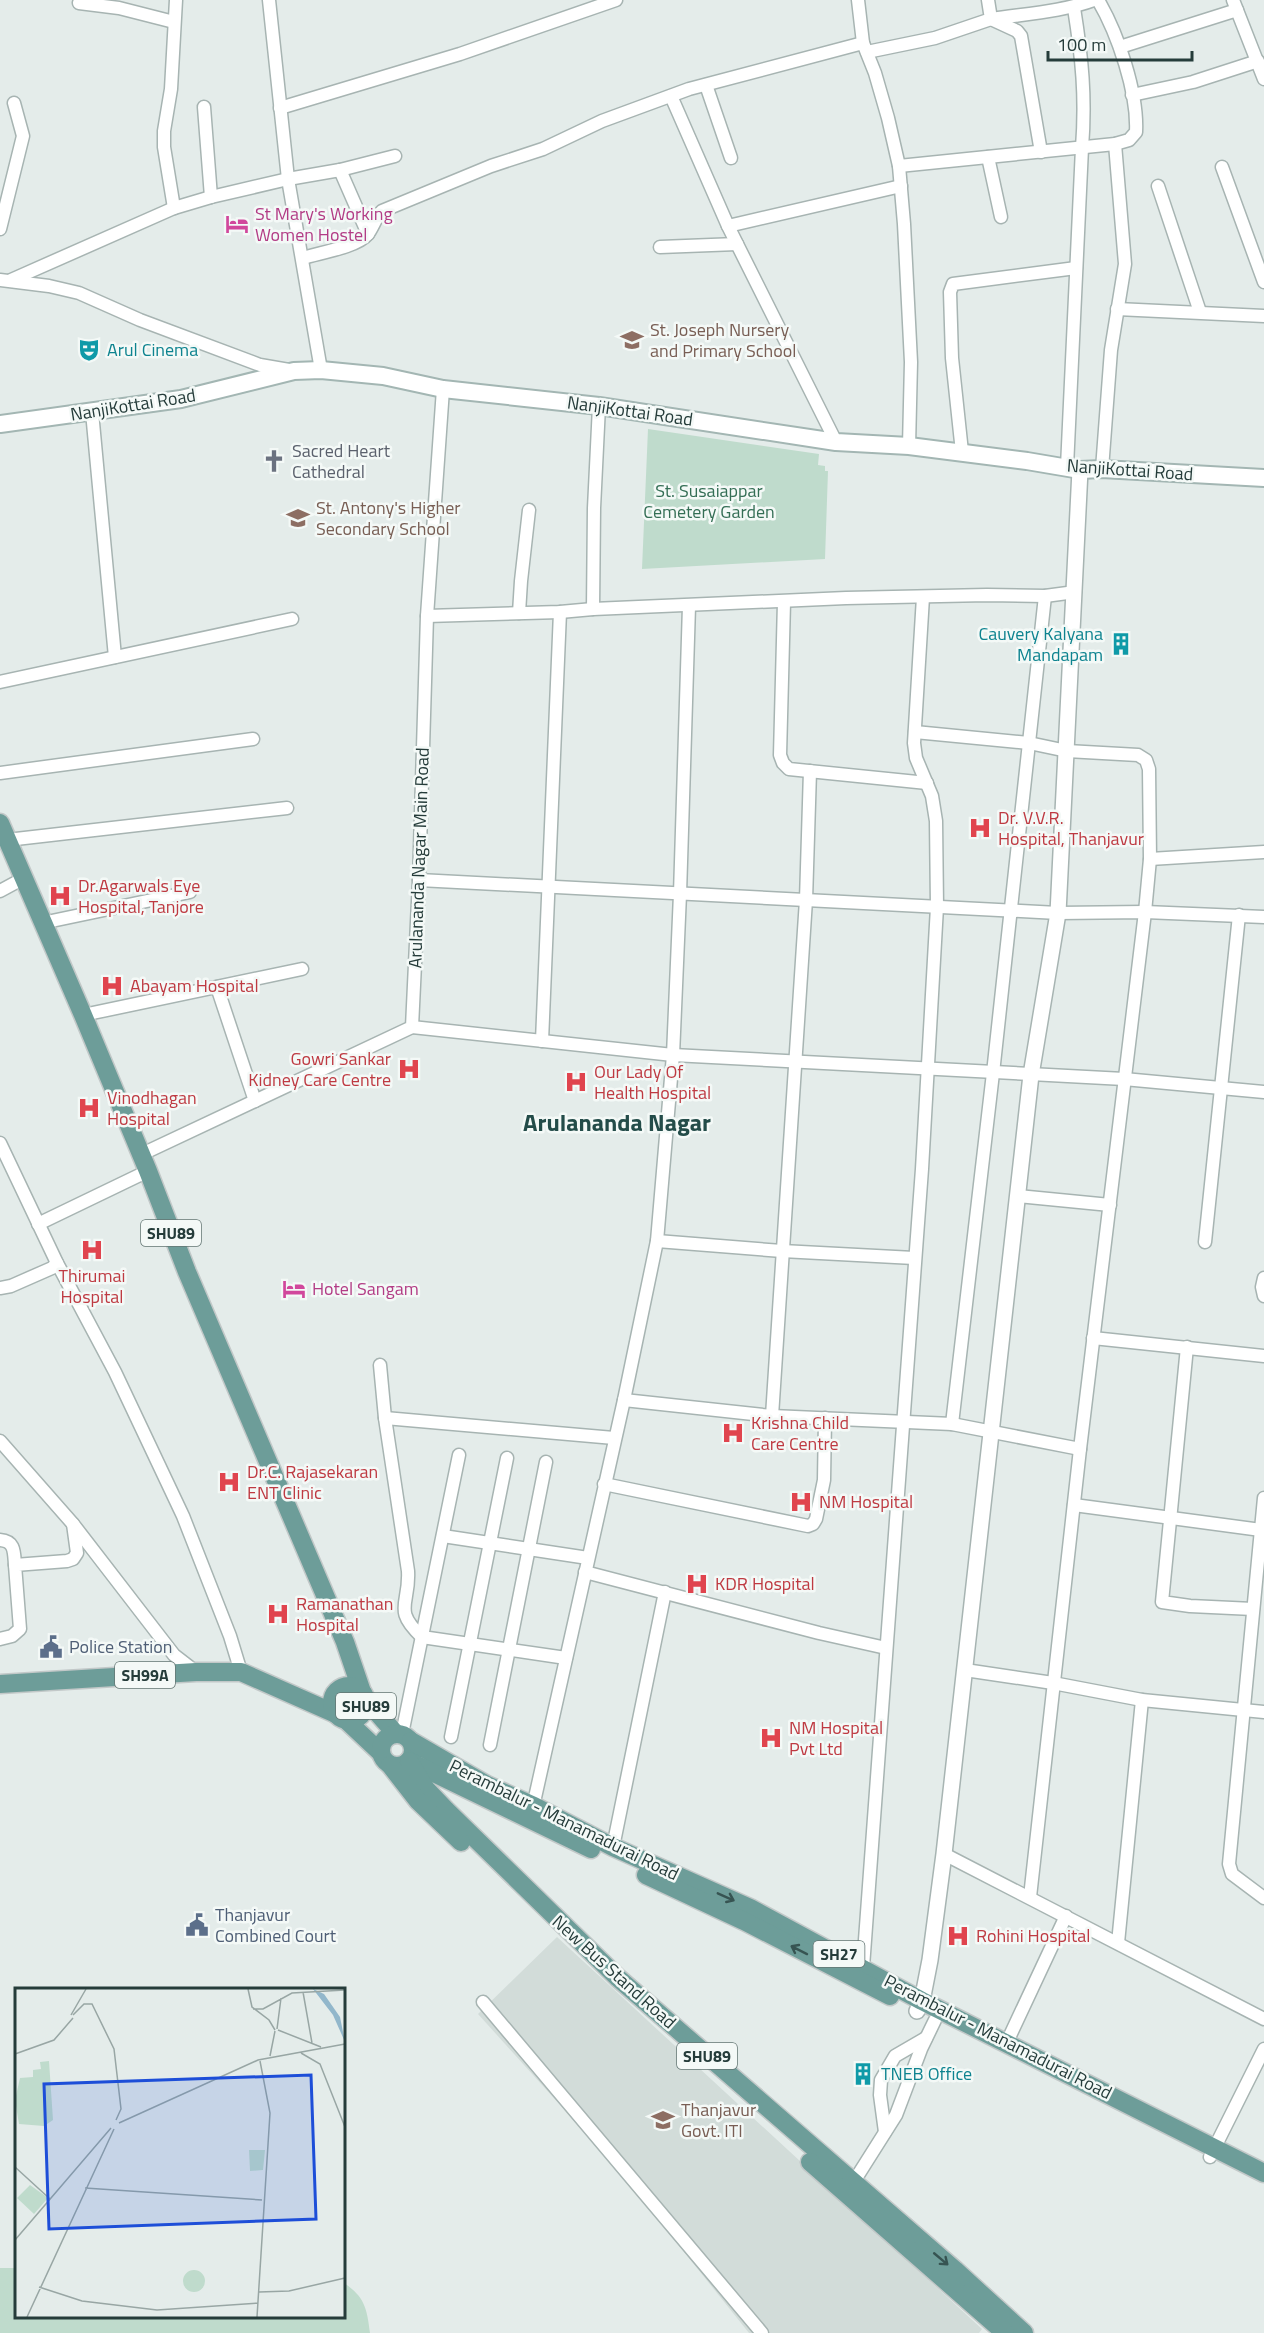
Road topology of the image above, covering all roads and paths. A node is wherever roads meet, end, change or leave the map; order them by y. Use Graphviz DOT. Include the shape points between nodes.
graph roads {
  1 [pos="176,0"];
  2 [pos="269,0"];
  3 [pos="616,0"];
  4 [pos="858,0"];
  5 [pos="988,0"];
  6 [pos="1096,0"];
  7 [pos="79,3"];
  8 [pos="119,4"];
  9 [pos="1235,5"];
  10 [pos="1074,8"];
  11 [pos="991,19"];
  12 [pos="174,22"];
  13 [pos="1120,46"];
  14 [pos="865,47"];
  15 [pos="1258,61"];
  16 [pos="1264,79"];
  17 [pos="706,85"];
  18 [pos="1132,95"];
  19 [pos="671,96"];
  20 [pos="14,103"];
  21 [pos="204,107"];
  22 [pos="280,108"];
  23 [pos="1115,144"];
  24 [pos="1082,148"];
  25 [pos="1041,152"];
  26 [pos="395,156"];
  27 [pos="988,157"];
  28 [pos="731,158"];
  29 [pos="898,166"];
  30 [pos="1222,167"];
  31 [pos="340,171"];
  32 [pos="288,179"];
  33 [pos="901,186"];
  34 [pos="1158,186"];
  35 [pos="211,197"];
  36 [pos="174,208"];
  37 [pos="1001,217"];
  38 [pos="728,226"];
  39 [pos="0,229"];
  40 [pos="368,234"];
  41 [pos="736,244"];
  42 [pos="660,247"];
  43 [pos="303,258"];
  44 [pos="1076,268"];
  45 [pos="5,280"];
  46 [pos="1264,282"];
  47 [pos="1117,309"];
  48 [pos="1200,312"];
  49 [pos="1262,314"];
  50 [pos="321,370"];
  51 [pos="294,371"];
  52 [pos="443,389"];
  53 [pos="599,406"];
  54 [pos="92,412"];
  55 [pos="0,424"];
  56 [pos="836,442"];
  57 [pos="909,446"];
  58 [pos="962,452"];
  59 [pos="1074,469"];
  60 [pos="1102,469"];
  61 [pos="1264,478"];
  62 [pos="529,510"];
  63 [pos="1075,592"];
  64 [pos="1045,596"];
  65 [pos="923,597"];
  66 [pos="784,602"];
  67 [pos="689,606"];
  68 [pos="593,609"];
  69 [pos="560,612"];
  70 [pos="519,613"];
  71 [pos="427,616"];
  72 [pos="292,619"];
  73 [pos="115,657"];
  74 [pos="0,682"];
  75 [pos="915,732"];
  76 [pos="253,739"];
  77 [pos="1029,743"];
  78 [pos="1067,751"];
  79 [pos="810,771"];
  80 [pos="0,773"];
  81 [pos="927,783"];
  82 [pos="287,808"];
  83 [pos="4,832"];
  84 [pos="1264,852"];
  85 [pos="1150,859"];
  86 [pos="24,878"];
  87 [pos="419,880"];
  88 [pos="549,886"];
  89 [pos="0,891"];
  90 [pos="190,892"];
  91 [pos="680,894"];
  92 [pos="806,900"];
  93 [pos="937,907"];
  94 [pos="1010,909"];
  95 [pos="1145,912"];
  96 [pos="1058,913"];
  97 [pos="1239,915"];
  98 [pos="1264,917"];
  99 [pos="42,923"];
  100 [pos="302,969"];
  101 [pos="217,987"];
  102 [pos="83,1015"];
  103 [pos="412,1026"];
  104 [pos="542,1041"];
  105 [pos="673,1054"];
  106 [pos="795,1062"];
  107 [pos="928,1070"];
  108 [pos="993,1073"];
  109 [pos="1031,1075"];
  110 [pos="1124,1079"];
  111 [pos="1221,1089"];
  112 [pos="1264,1092"];
  113 [pos="255,1101"];
  114 [pos="0,1143"];
  115 [pos="144,1163"];
  116 [pos="1018,1196"];
  117 [pos="1110,1204"];
  118 [pos="38,1224"];
  119 [pos="657,1241"];
  120 [pos="1205,1242"];
  121 [pos="782,1251"];
  122 [pos="914,1258"];
  123 [pos="57,1263"];
  124 [pos="1264,1278"];
  125 [pos="0,1288"];
  126 [pos="1264,1296"];
  127 [pos="1093,1338"];
  128 [pos="1187,1347"];
  129 [pos="1264,1356"];
  130 [pos="381,1365"];
  131 [pos="624,1400"];
  132 [pos="772,1416"];
  133 [pos="385,1418"];
  134 [pos="825,1418"];
  135 [pos="903,1421"];
  136 [pos="952,1424"];
  137 [pos="992,1433"];
  138 [pos="614,1438"];
  139 [pos="0,1441"];
  140 [pos="1080,1449"];
  141 [pos="459,1455"];
  142 [pos="507,1458"];
  143 [pos="546,1462"];
  144 [pos="604,1485"];
  145 [pos="1264,1498"];
  146 [pos="1074,1506"];
  147 [pos="1170,1520"];
  148 [pos="74,1524"];
  149 [pos="1261,1530"];
  150 [pos="443,1536"];
  151 [pos="0,1540"];
  152 [pos="489,1543"];
  153 [pos="528,1549"];
  154 [pos="588,1558"];
  155 [pos="15,1565"];
  156 [pos="585,1572"];
  157 [pos="665,1592"];
  158 [pos="1253,1609"];
  159 [pos="422,1638"];
  160 [pos="0,1639"];
  161 [pos="345,1642"];
  162 [pos="469,1644"];
  163 [pos="886,1648"];
  164 [pos="508,1650"];
  165 [pos="566,1658"];
  166 [pos="965,1670"];
  167 [pos="196,1672"];
  168 [pos="241,1672"];
  169 [pos="1053,1683"];
  170 [pos="0,1684"];
  171 [pos="286,1692"];
  172 [pos="337,1692"];
  173 [pos="364,1696"];
  174 [pos="1142,1700"];
  175 [pos="1242,1710"];
  176 [pos="1264,1712"];
  177 [pos="341,1717"];
  178 [pos="403,1736"];
  179 [pos="451,1737"];
  180 [pos="490,1745"];
  181 [pos="386,1759"];
  182 [pos="409,1761"];
  183 [pos="531,1813"];
  184 [pos="614,1847"];
  185 [pos="944,1854"];
  186 [pos="1030,1897"];
  187 [pos="1264,1898"];
  188 [pos="747,1914"];
  189 [pos="1066,1916"];
  190 [pos="1118,1943"];
  191 [pos="863,1967"];
  192 [pos="483,2002"];
  193 [pos="919,2006"];
  194 [pos="935,2019"];
  195 [pos="1264,2019"];
  196 [pos="926,2038"];
  197 [pos="1007,2042"];
  198 [pos="1264,2049"];
  199 [pos="1066,2078"];
  200 [pos="885,2132"];
  201 [pos="1212,2152"];
  202 [pos="1264,2173"];
  203 [pos="853,2183"];
  204 [pos="1264,2184"];
  205 [pos="1003,2328"];
  206 [pos="762,2333"];
  207 [pos="1024,2333"];
  1 -- 12 [label="street"];
  2 -- 22 [label="street"];
  3 -- 22 [label="street" via="460,54"];
  4 -- 14 [label="street"];
  5 -- 11 [label="street"];
  6 -- 10 [label="street"];
  6 -- 13 [label="street"];
  7 -- 8 [label="street"];
  8 -- 12 [label="street"];
  9 -- 13 [label="street"];
  9 -- 15 [label="street"];
  10 -- 11 [label="street"];
  10 -- 24 [label="street" via="1083,63"];
  11 -- 14 [label="street" via="935,38"];
  11 -- 25 [label="street" via="1021,36"];
  12 -- 36 [label="street" via="164,147"];
  13 -- 18 [label="street"];
  14 -- 17 [label="street"];
  14 -- 29 [label="street" via="888,118"];
  15 -- 16 [label="street"];
  15 -- 18 [label="street" via="1193,82"];
  17 -- 19 [label="street"];
  17 -- 28 [label="street"];
  18 -- 23 [label="street" via="1136,132 1129,140"];
  19 -- 38 [label="street"];
  19 -- 40 [label="street" via="382,211"];
  20 -- 39 [label="street" via="23,136"];
  21 -- 35 [label="street"];
  22 -- 32 [label="street"];
  23 -- 24 [label="street"];
  23 -- 47 [label="street" via="1125,264"];
  24 -- 25 [label="street"];
  24 -- 44 [label="street"];
  25 -- 27 [label="street"];
  26 -- 31 [label="street"];
  27 -- 29 [label="street"];
  27 -- 37 [label="street"];
  29 -- 33 [label="street"];
  30 -- 46 [label="street"];
  31 -- 32 [label="street"];
  31 -- 40 [label="street"];
  32 -- 35 [label="street"];
  32 -- 43 [label="street"];
  33 -- 38 [label="street"];
  33 -- 57 [label="street" via="910,362"];
  34 -- 48 [label="street"];
  35 -- 36 [label="street"];
  36 -- 45 [label="street"];
  38 -- 41 [label="street"];
  40 -- 43 [label="street" via="361,241"];
  41 -- 42 [label="street"];
  41 -- 56 [label="street"];
  43 -- 50 [label="street"];
  44 -- 58 [label="street" via="953,284 952,358"];
  44 -- 59 [label="street"];
  45 -- 51 [label="street" via="79,293 140,321 260,365"];
  47 -- 48 [label="street"];
  47 -- 60 [label="street"];
  48 -- 49 [label="street"];
  50 -- 51 [label="main road, NanjiKottai Road"];
  50 -- 52 [label="main road, NanjiKottai Road" via="383,376"];
  51 -- 54 [label="main road, NanjiKottai Road" via="181,399"];
  52 -- 53 [label="main road, NanjiKottai Road"];
  52 -- 71 [label="street, Arulananda Nagar Main Road"];
  53 -- 56 [label="main road, NanjiKottai Road"];
  53 -- 68 [label="street"];
  54 -- 55 [label="main road, NanjiKottai Road"];
  54 -- 73 [label="street"];
  56 -- 57 [label="main road, NanjiKottai Road"];
  57 -- 58 [label="main road, NanjiKottai Road"];
  58 -- 59 [label="main road, NanjiKottai Road"];
  59 -- 60 [label="main road, NanjiKottai Road"];
  59 -- 63 [label="street"];
  60 -- 61 [label="main road, NanjiKottai Road"];
  62 -- 70 [label="street"];
  63 -- 64 [label="street"];
  63 -- 78 [label="street"];
  64 -- 65 [label="street"];
  64 -- 77 [label="street"];
  65 -- 66 [label="street"];
  65 -- 75 [label="street"];
  66 -- 67 [label="street"];
  66 -- 79 [label="street" via="780,755 789,769"];
  67 -- 68 [label="street"];
  67 -- 91 [label="street"];
  68 -- 69 [label="street"];
  69 -- 70 [label="street"];
  69 -- 88 [label="street"];
  70 -- 71 [label="street"];
  71 -- 87 [label="street, Arulananda Nagar Main Road"];
  72 -- 73 [label="street"];
  73 -- 74 [label="street"];
  75 -- 77 [label="street"];
  75 -- 81 [label="street" via="916,758"];
  76 -- 80 [label="street"];
  77 -- 78 [label="street"];
  77 -- 94 [label="street"];
  78 -- 85 [label="street" via="1138,755 1146,760"];
  78 -- 96 [label="street"];
  79 -- 81 [label="street"];
  79 -- 92 [label="street"];
  81 -- 93 [label="street" via="936,821"];
  82 -- 83 [label="street"];
  83 -- 86 [label="main road, SHU89"];
  84 -- 85 [label="street"];
  85 -- 95 [label="street"];
  86 -- 89 [label="street"];
  86 -- 99 [label="main road, SHU89"];
  87 -- 88 [label="street"];
  87 -- 103 [label="street, Arulananda Nagar Main Road"];
  88 -- 91 [label="street"];
  88 -- 104 [label="street"];
  90 -- 99 [label="street"];
  91 -- 92 [label="street"];
  91 -- 105 [label="street"];
  92 -- 93 [label="street"];
  92 -- 106 [label="street"];
  93 -- 94 [label="street"];
  93 -- 107 [label="street"];
  94 -- 96 [label="street"];
  94 -- 108 [label="street"];
  95 -- 96 [label="street"];
  95 -- 97 [label="street"];
  95 -- 110 [label="street"];
  96 -- 109 [label="street"];
  97 -- 98 [label="street"];
  97 -- 111 [label="street"];
  99 -- 102 [label="main road, SHU89"];
  100 -- 101 [label="street"];
  101 -- 102 [label="street"];
  101 -- 113 [label="street"];
  102 -- 115 [label="main road, SHU89"];
  103 -- 104 [label="street"];
  103 -- 113 [label="street"];
  104 -- 105 [label="street"];
  105 -- 106 [label="street"];
  105 -- 119 [label="street"];
  106 -- 107 [label="street"];
  106 -- 121 [label="street"];
  107 -- 108 [label="street"];
  107 -- 122 [label="street"];
  108 -- 109 [label="street"];
  108 -- 136 [label="street"];
  109 -- 110 [label="street"];
  109 -- 116 [label="street"];
  110 -- 111 [label="street"];
  110 -- 117 [label="street"];
  111 -- 112 [label="street"];
  111 -- 120 [label="street"];
  113 -- 115 [label="street"];
  114 -- 118 [label="street"];
  115 -- 118 [label="street"];
  115 -- 161 [label="main road, SHU89"];
  116 -- 117 [label="street"];
  116 -- 137 [label="street"];
  117 -- 127 [label="street"];
  118 -- 123 [label="street"];
  119 -- 121 [label="street"];
  119 -- 131 [label="street"];
  121 -- 122 [label="street"];
  121 -- 132 [label="street"];
  122 -- 135 [label="street"];
  123 -- 125 [label="street"];
  123 -- 168 [label="street" via="115,1372 183,1516"];
  124 -- 126 [label="street"];
  127 -- 128 [label="street"];
  127 -- 140 [label="street"];
  128 -- 129 [label="street"];
  128 -- 147 [label="street"];
  130 -- 133 [label="street"];
  131 -- 132 [label="street"];
  131 -- 138 [label="street"];
  132 -- 134 [label="street"];
  133 -- 138 [label="street"];
  133 -- 159 [label="street" via="408,1571 404,1615"];
  134 -- 135 [label="street"];
  134 -- 144 [label="street" via="824,1480 816,1520 808,1526"];
  135 -- 136 [label="street"];
  135 -- 163 [label="street"];
  136 -- 137 [label="street"];
  137 -- 140 [label="street"];
  137 -- 166 [label="street"];
  138 -- 144 [label="street"];
  139 -- 148 [label="street"];
  140 -- 146 [label="street"];
  141 -- 150 [label="street"];
  142 -- 152 [label="street"];
  143 -- 153 [label="street"];
  144 -- 154 [label="street"];
  145 -- 149 [label="street"];
  146 -- 147 [label="street"];
  146 -- 169 [label="street"];
  147 -- 149 [label="street"];
  147 -- 158 [label="street" via="1162,1602"];
  148 -- 155 [label="street" via="77,1553 73,1559"];
  148 -- 167 [label="street" via="174,1655"];
  149 -- 158 [label="street"];
  150 -- 152 [label="street"];
  150 -- 159 [label="street"];
  151 -- 155 [label="street" via="12,1544"];
  152 -- 153 [label="street"];
  152 -- 162 [label="street"];
  153 -- 154 [label="street"];
  153 -- 164 [label="street"];
  154 -- 156 [label="street"];
  155 -- 160 [label="street" via="20,1629"];
  156 -- 157 [label="street"];
  156 -- 165 [label="street"];
  157 -- 163 [label="street"];
  157 -- 184 [label="street"];
  158 -- 175 [label="street"];
  159 -- 162 [label="street"];
  159 -- 178 [label="street"];
  161 -- 172 [label="main road, SHU89"];
  161 -- 173 [label="main road, SHU89"];
  162 -- 164 [label="street"];
  162 -- 179 [label="street"];
  163 -- 191 [label="street"];
  164 -- 165 [label="street"];
  164 -- 180 [label="street"];
  165 -- 183 [label="street"];
  166 -- 169 [label="street"];
  166 -- 185 [label="street"];
  167 -- 168 [label="main road, SH99A"];
  167 -- 170 [label="main road, SH99A"];
  168 -- 171 [label="main road, SH99A"];
  169 -- 174 [label="street"];
  169 -- 186 [label="street"];
  171 -- 172 [label="main road, SH99A"];
  171 -- 177 [label="main road, SH99A"];
  172 -- 173 [label="main road, SHU89" via="350,1686"];
  172 -- 177 [label="main road, SHU89" via="332,1705"];
  173 -- 177 [label="main road, SHU89" via="361,1715"];
  173 -- 178 [label="main road, SHU89"];
  174 -- 175 [label="street"];
  174 -- 190 [label="street"];
  175 -- 176 [label="street"];
  175 -- 187 [label="street" via="1229,1864 1232,1874"];
  177 -- 181 [label="main road, SHU89"];
  178 -- 181 [label="main road, SHU89" via="383,1742"];
  178 -- 182 [label="main road, SHU89" via="413,1751"];
  178 -- 183 [label="main road, Perambalur - Manamadurai Road / SH27"];
  181 -- 182 [label="main road" via="400,1766"];
  181 -- 205 [label="main road, New Bus Stand Road / SHU89" via="418,1801 606,1983"];
  182 -- 183 [label="main road, SH27"];
  182 -- 203 [label="main road, New Bus Stand Road / SHU89" via="426,1789 562,1925"];
  183 -- 184 [label="main road, Perambalur - Manamadurai Road / SH27"];
  183 -- 188 [label="main road, SH27"];
  184 -- 188 [label="main road, Perambalur - Manamadurai Road / SH27, one-way"];
  185 -- 186 [label="street"];
  185 -- 193 [label="street" via="930,1960"];
  186 -- 189 [label="street"];
  188 -- 191 [label="main road, Perambalur - Manamadurai Road / SH27"];
  193 -- 188 [label="main road, SH27, one-way"];
  189 -- 190 [label="street"];
  189 -- 197 [label="street"];
  190 -- 195 [label="street"];
  191 -- 193 [label="main road, Perambalur - Manamadurai Road / SH27"];
  192 -- 206 [label="street"];
  193 -- 194 [label="main road, SH27"];
  193 -- 197 [label="main road, Perambalur - Manamadurai Road / SH27"];
  194 -- 196 [label="street"];
  194 -- 199 [label="main road, SH27"];
  196 -- 200 [label="street" via="896,2115"];
  196 -- 200 [label="street" via="895,2056 881,2080"];
  197 -- 199 [label="main road, Perambalur - Manamadurai Road / SH27"];
  198 -- 201 [label="street"];
  199 -- 201 [label="main road, SH27"];
  200 -- 203 [label="street"];
  201 -- 202 [label="main road, SH27"];
  201 -- 204 [label="main road, SH27"];
  203 -- 205 [label="main road, New Bus Stand Road / SHU89, one-way"];
  205 -- 207 [label="main road, New Bus Stand Road / SHU89"];
}
